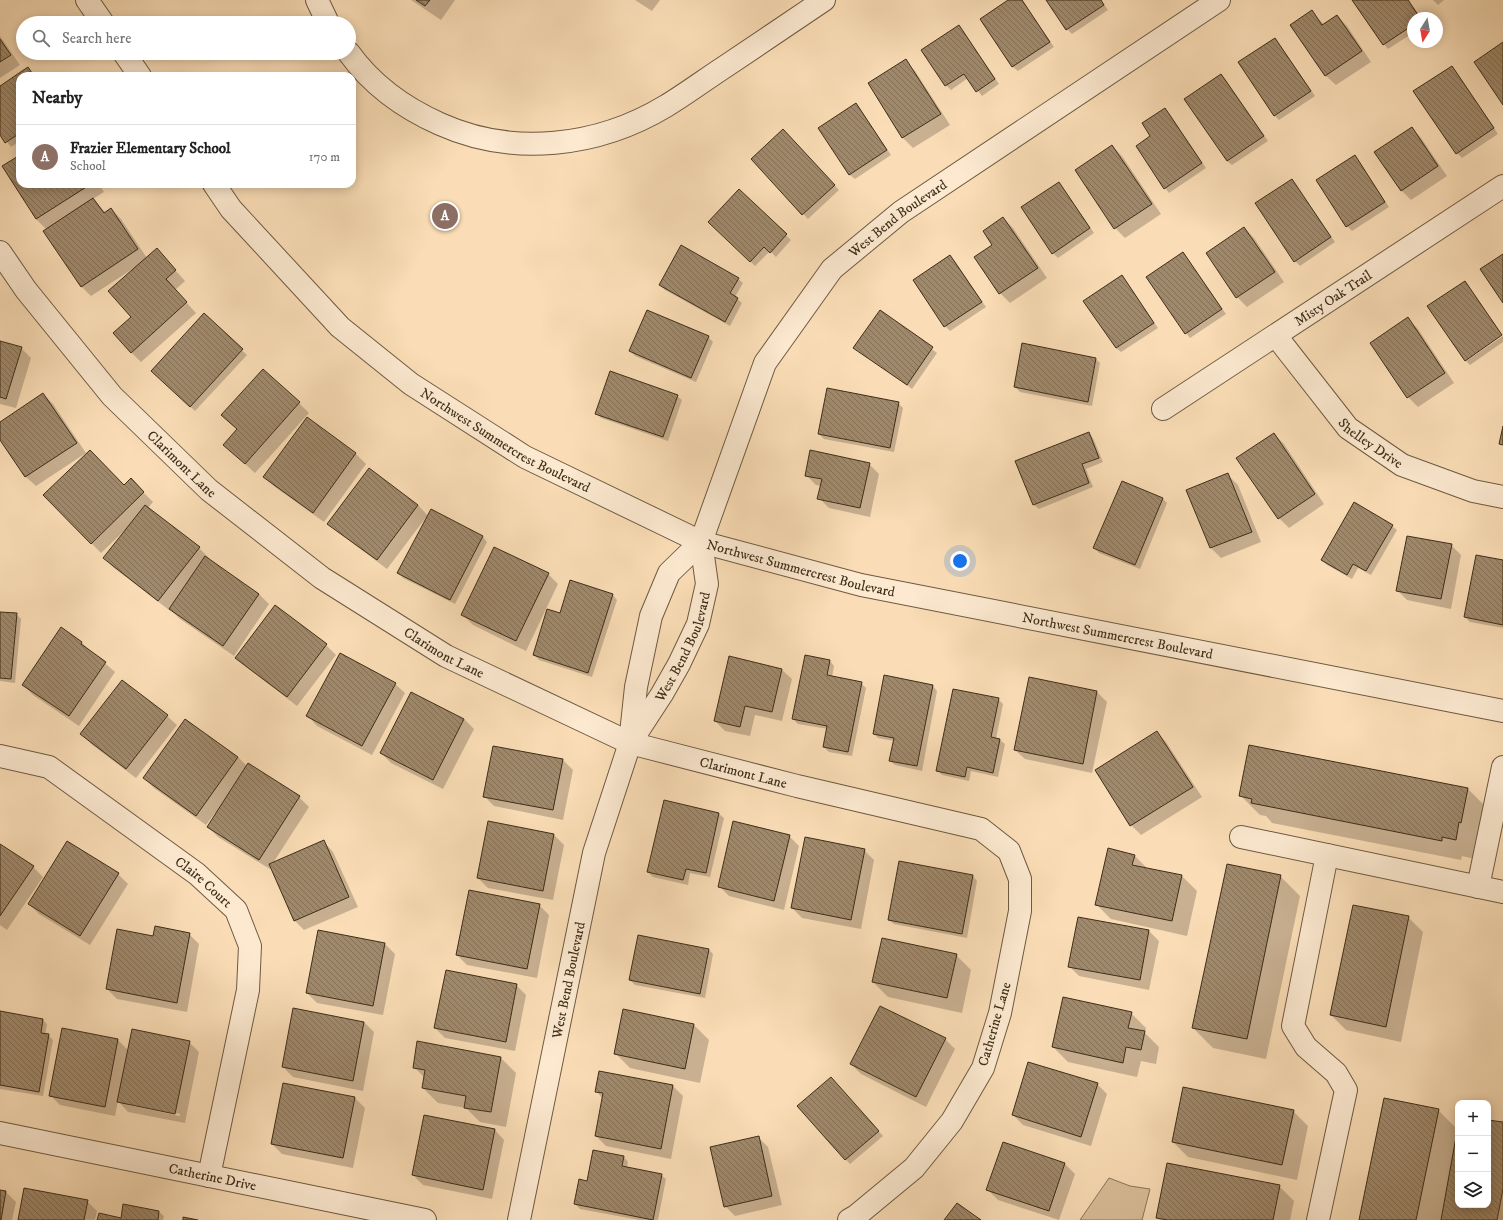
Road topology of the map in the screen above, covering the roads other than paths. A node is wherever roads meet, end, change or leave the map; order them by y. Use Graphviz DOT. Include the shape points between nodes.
graph roads {
  1 [pos="87,0"];
  2 [pos="317,0"];
  3 [pos="824,0"];
  4 [pos="1219,0"];
  5 [pos="98,16"];
  6 [pos="325,16"];
  7 [pos="129,60"];
  8 [pos="354,60"];
  9 [pos="137,72"];
  10 [pos="1503,186"];
  11 [pos="217,188"];
  12 [pos="0,252"];
  13 [pos="1276,336"];
  14 [pos="1163,409"];
  15 [pos="1503,497"];
  16 [pos="701,542"];
  17 [pos="1503,711"];
  18 [pos="630,743"];
  19 [pos="0,756"];
  20 [pos="1503,767"];
  21 [pos="1241,837"];
  22 [pos="1009,851"];
  23 [pos="1327,855"];
  24 [pos="1478,888"];
  25 [pos="1503,892"];
  26 [pos="0,1133"];
  27 [pos="208,1176"];
  28 [pos="424,1220"];
  29 [pos="519,1220"];
  30 [pos="849,1220"];
  31 [pos="1318,1220"];
  1 -- 5 [label="street"];
  2 -- 6 [label="street"];
  3 -- 8 [label="street" via="665,106 622,127 575,141 534,144 492,141 455,131 417,114 386,93"];
  4 -- 16 [label="street, West Bend Boulevard" via="900,212 832,269 765,363"];
  7 -- 9 [label="street"];
  10 -- 13 [label="street, Misty Oak Trail"];
  11 -- 16 [label="street, Northwest Summercrest Boulevard" via="231,209 340,327 411,384 524,457"];
  12 -- 18 [label="street, Clarimont Lane" via="26,290 112,396 209,490 322,578 446,656"];
  13 -- 14 [label="street, Misty Oak Trail"];
  13 -- 15 [label="street, Shelley Drive" via="1348,428 1402,465 1473,491"];
  16 -- 17 [label="street, Northwest Summercrest Boulevard" via="861,585"];
  16 -- 18 [label="street, West Bend Boulevard" via="669,573 651,616 636,687"];
  16 -- 18 [label="street, West Bend Boulevard" via="707,584 698,624 680,664"];
  18 -- 22 [label="street, Clarimont Lane" via="797,786 981,829"];
  18 -- 29 [label="street, West Bend Boulevard" via="594,853"];
  19 -- 27 [label="street, Claire Court" via="49,767 197,874 236,910 250,946 248,990"];
  20 -- 24 [label="street"];
  21 -- 23 [label="street"];
  22 -- 30 [label="street, Catherine Lane" via="1020,879 1020,911 1000,1013 983,1068 952,1121 914,1168"];
  23 -- 24 [label="street"];
  23 -- 31 [label="street" via="1293,1026 1306,1047 1336,1072 1346,1090"];
  24 -- 25 [label="street"];
  26 -- 27 [label="street, Catherine Drive"];
  27 -- 28 [label="street, Catherine Drive"];
}
